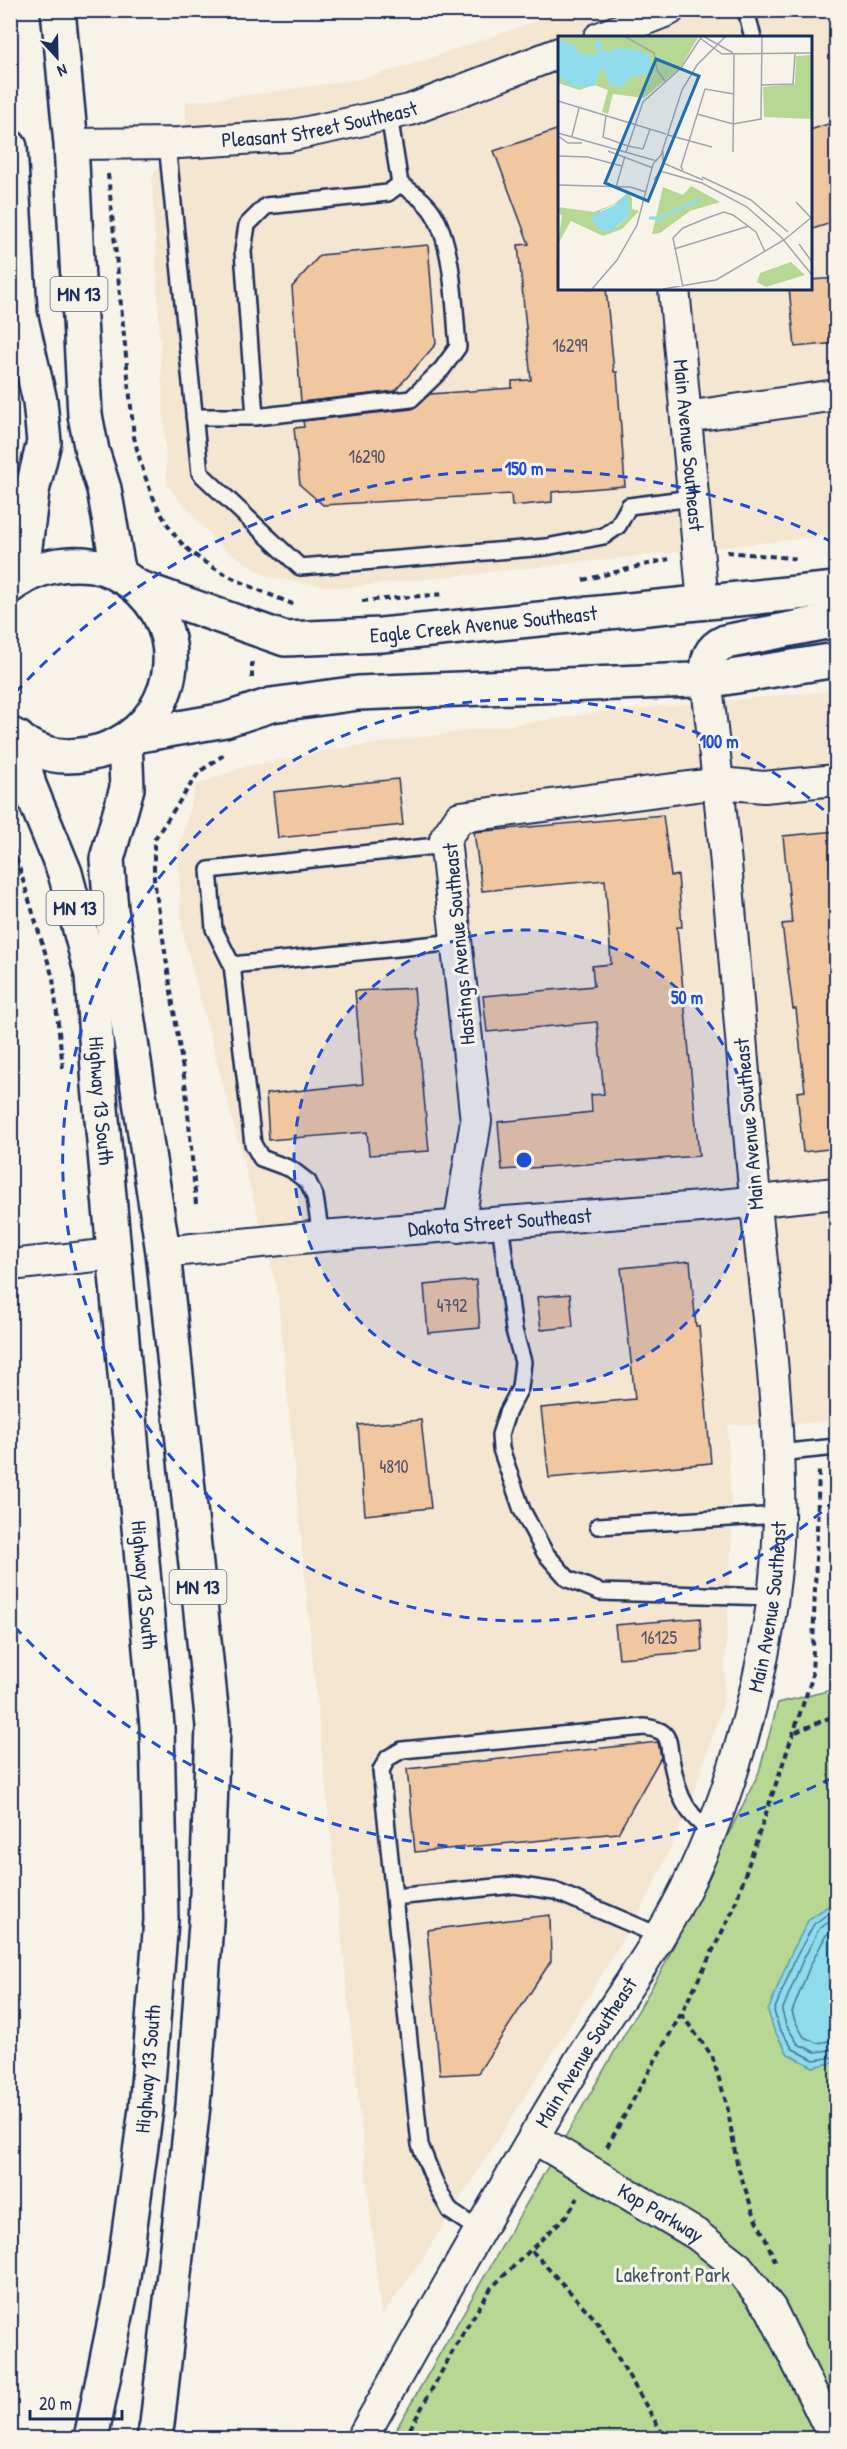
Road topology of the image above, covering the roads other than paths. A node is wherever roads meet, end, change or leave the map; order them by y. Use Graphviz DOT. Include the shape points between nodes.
graph roads {
  1 [pos="58,10"];
  2 [pos="746,10"];
  3 [pos="655,22"];
  4 [pos="606,36"];
  5 [pos="752,36"];
  6 [pos="558,53"];
  7 [pos="389,115"];
  8 [pos="167,143"];
  9 [pos="71,144"];
  10 [pos="10,147"];
  11 [pos="400,184"];
  12 [pos="674,290"];
  13 [pos="837,395"];
  14 [pos="194,417"];
  15 [pos="255,417"];
  16 [pos="686,417"];
  17 [pos="692,498"];
  18 [pos="128,581"];
  19 [pos="13,584"];
  20 [pos="837,590"];
  21 [pos="703,603"];
  22 [pos="837,620"];
  23 [pos="837,660"];
  24 [pos="706,679"];
  25 [pos="14,736"];
  26 [pos="130,738"];
  27 [pos="837,780"];
  28 [pos="719,783"];
  29 [pos="446,845"];
  30 [pos="456,942"];
  31 [pos="232,965"];
  32 [pos="837,1193"];
  33 [pos="755,1202"];
  34 [pos="500,1224"];
  35 [pos="459,1227"];
  36 [pos="321,1236"];
  37 [pos="163,1252"];
  38 [pos="114,1254"];
  39 [pos="10,1265"];
  40 [pos="837,1447"];
  41 [pos="778,1453"];
  42 [pos="778,1515"];
  43 [pos="598,1526"];
  44 [pos="771,1597"];
  45 [pos="710,1830"];
  46 [pos="394,1897"];
  47 [pos="660,1936"];
  48 [pos="534,2138"];
  49 [pos="480,2231"];
  50 [pos="91,2439"];
  51 [pos="154,2439"];
  52 [pos="362,2439"];
  53 [pos="834,2439"];
  1 -- 9 [label="main road, MN 13"];
  2 -- 5 [label="lane"];
  3 -- 4 [label="street"];
  6 -- 7 [label="street, Pleasant Street Southeast"];
  7 -- 8 [label="street, Pleasant Street Southeast" via="289,136"];
  7 -- 11 [label="lane"];
  8 -- 9 [label="street, Pleasant Street Southeast"];
  8 -- 14 [label="lane"];
  9 -- 18 [label="main road, MN 13" via="85,415"];
  10 -- 19 [label="main road, MN 13" via="20,315 40,401 44,442"];
  11 -- 15 [label="lane" via="388,193 266,206 247,225 243,251"];
  11 -- 15 [label="lane" via="427,204 441,226 458,347 411,399"];
  12 -- 16 [label="street, Main Avenue Southeast"];
  13 -- 16 [label="street"];
  14 -- 15 [label="lane"];
  14 -- 17 [label="lane" via="200,473 300,567 581,541 604,536 618,526 629,506"];
  16 -- 17 [label="street, Main Avenue Southeast"];
  17 -- 21 [label="street, Main Avenue Southeast"];
  18 -- 19 [label="main road, Eagle Creek Avenue Southeast" via="101,566 71,562 41,568"];
  18 -- 21 [label="main road, Eagle Creek Avenue Southeast" via="285,639 381,635"];
  18 -- 26 [label="main road" via="150,600 165,626 171,656 167,686 154,713"];
  20 -- 21 [label="main road, Eagle Creek Avenue Southeast"];
  22 -- 24 [label="main road" via="725,642 709,655"];
  23 -- 24 [label="main road"];
  24 -- 26 [label="main road" via="358,693 271,705 225,720"];
  24 -- 28 [label="street, Main Avenue Southeast"];
  25 -- 26 [label="main road" via="38,751 72,757 104,752"];
  25 -- 38 [label="main road, Highway 13 South / MN 13" via="29,785 65,873 92,975"];
  26 -- 37 [label="main road, Highway 13 South / MN 13" via="127,788 107,859 111,910"];
  27 -- 28 [label="street" via="764,787"];
  28 -- 29 [label="street, Hastings Avenue Southeast" via="460,817 446,838"];
  28 -- 33 [label="street, Main Avenue Southeast"];
  29 -- 30 [label="street, Hastings Avenue Southeast"];
  29 -- 31 [label="lane" via="209,870 214,929"];
  30 -- 31 [label="lane"];
  30 -- 35 [label="street, Hastings Avenue Southeast" via="476,1121"];
  31 -- 36 [label="lane" via="253,1144 261,1158 291,1169 308,1182 315,1197"];
  32 -- 33 [label="street, Dakota Street Southeast"];
  33 -- 34 [label="street, Dakota Street Southeast"];
  33 -- 41 [label="street, Main Avenue Southeast"];
  34 -- 35 [label="street, Dakota Street Southeast"];
  34 -- 44 [label="lane" via="514,1330 523,1362 520,1388 500,1435 501,1449 522,1510 545,1553 568,1579 600,1592"];
  35 -- 36 [label="street, Dakota Street Southeast"];
  36 -- 37 [label="street, Dakota Street Southeast"];
  37 -- 51 [label="main road, Highway 13 South / MN 13" via="213,1726 206,1923 193,2106"];
  38 -- 39 [label="street"];
  38 -- 50 [label="main road, Highway 13 South / MN 13" via="157,1726 161,1920 146,2109 121,2291"];
  40 -- 41 [label="lane"];
  41 -- 42 [label="street, Main Avenue Southeast"];
  42 -- 43 [label="lane"];
  42 -- 44 [label="street, Main Avenue Southeast"];
  44 -- 45 [label="street, Main Avenue Southeast" via="750,1708 724,1798"];
  45 -- 46 [label="lane" via="683,1803 668,1740 656,1729 402,1750 388,1758 381,1770"];
  45 -- 47 [label="street, Main Avenue Southeast"];
  46 -- 47 [label="lane" via="515,1885 555,1891"];
  46 -- 49 [label="lane" via="420,2145 450,2211"];
  47 -- 48 [label="street, Main Avenue Southeast"];
  48 -- 49 [label="street, Main Avenue Southeast"];
  48 -- 53 [label="street, Kop Parkway" via="696,2234 738,2267 771,2309"];
  49 -- 52 [label="street, Main Avenue Southeast"];
}
